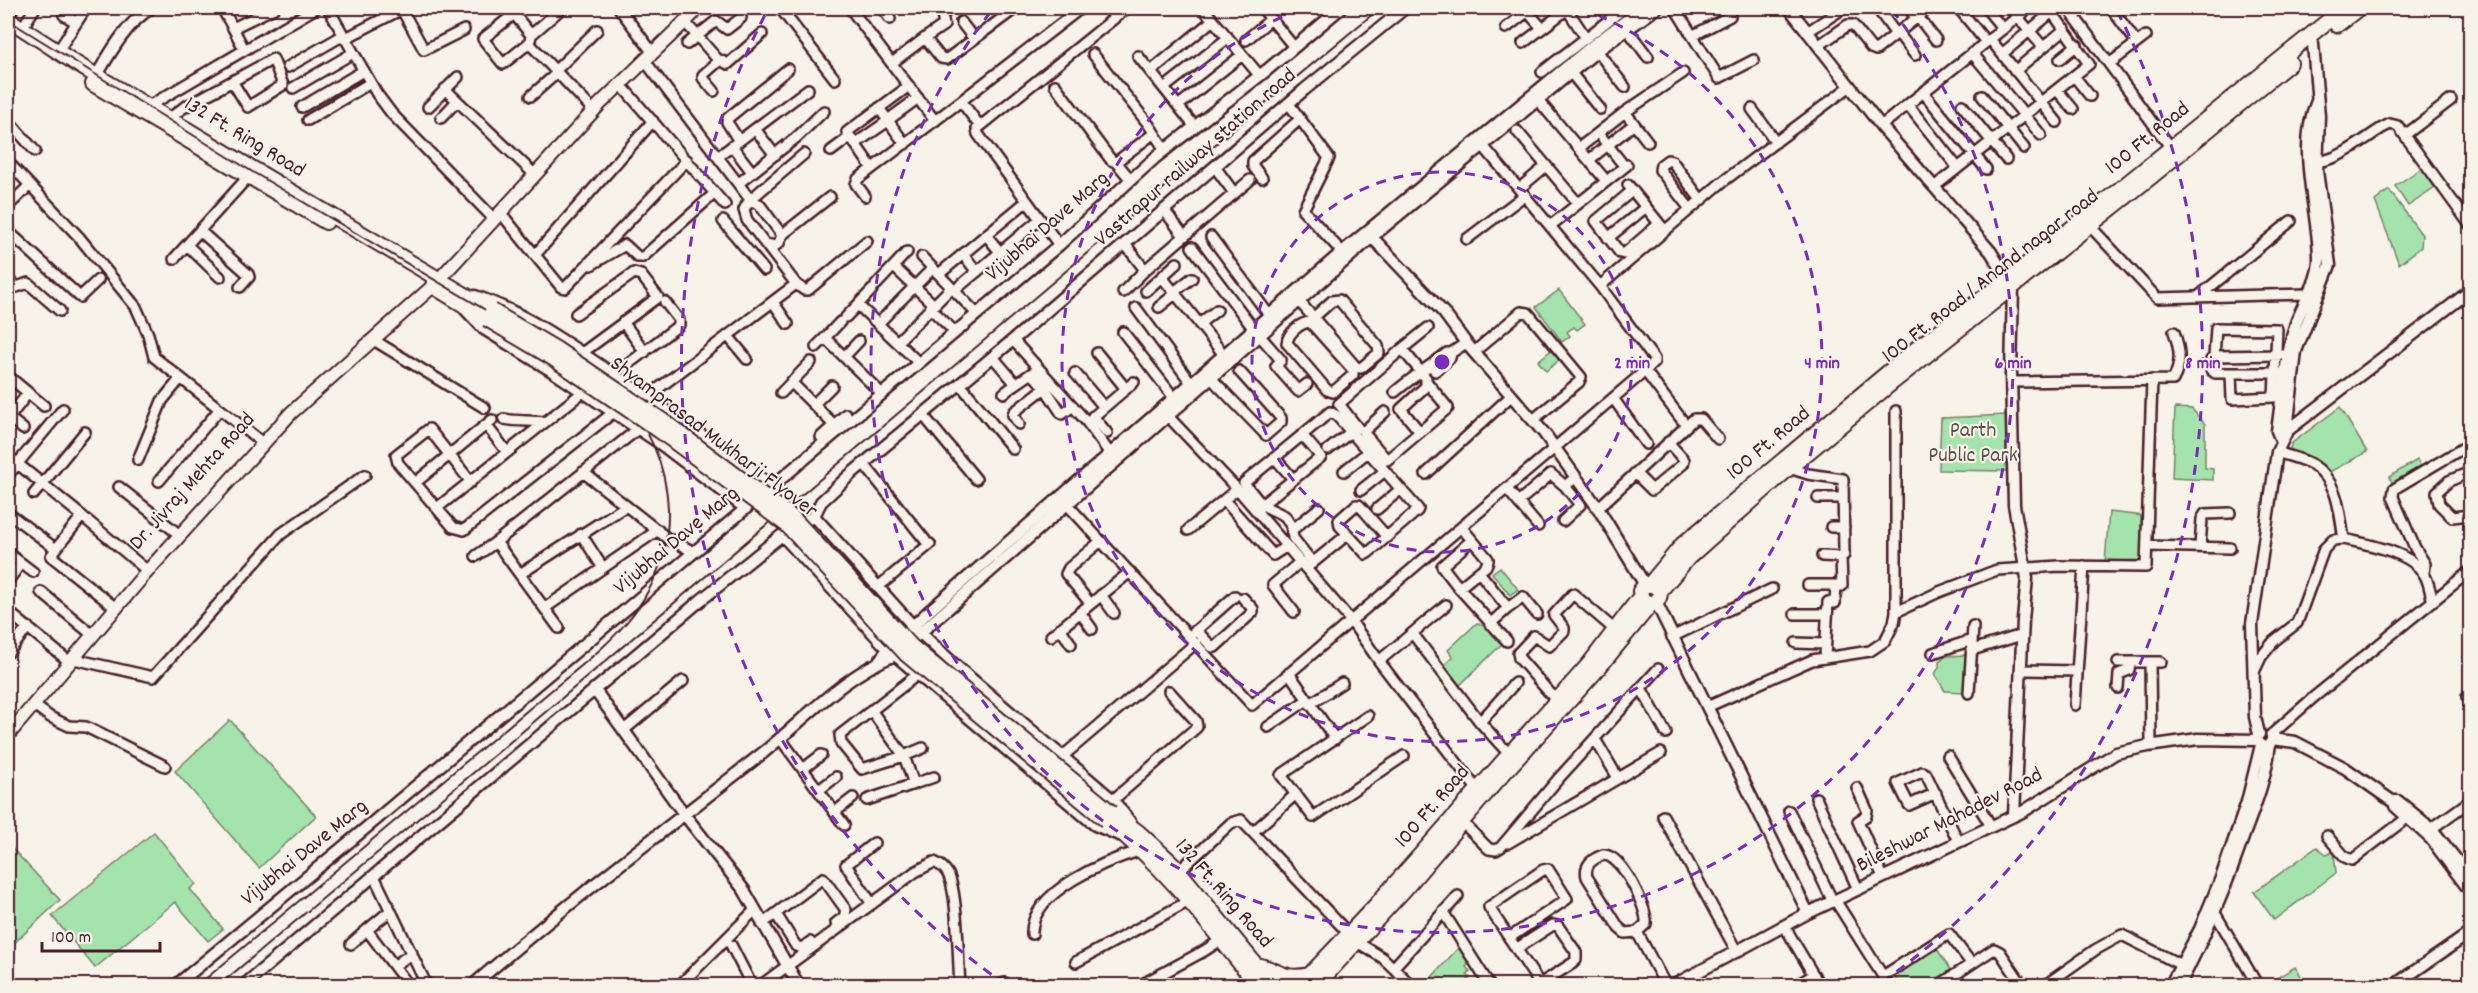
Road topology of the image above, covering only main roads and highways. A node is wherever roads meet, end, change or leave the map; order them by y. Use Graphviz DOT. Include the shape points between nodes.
graph roads {
  1 [pos="2344,8"];
  2 [pos="2359,8"];
  3 [pos="691,11"];
  4 [pos="8,18"];
  5 [pos="8,29"];
  6 [pos="2310,41"];
  7 [pos="647,55"];
  8 [pos="94,79"];
  9 [pos="2174,153"];
  10 [pos="495,216"];
  11 [pos="434,280"];
  12 [pos="2011,283"];
  13 [pos="458,296"];
  14 [pos="1650,594"];
  15 [pos="70,659"];
  16 [pos="8,728"];
  17 [pos="8,735"];
  18 [pos="1480,793"];
  19 [pos="1135,836"];
  20 [pos="1353,938"];
  21 [pos="1254,978"];
  22 [pos="1318,981"];
  23 [pos="1273,986"];
  24 [pos="1299,986"];
  1 -- 6 [label="main road, 100 Ft. Road"];
  2 -- 6 [label="main road"];
  3 -- 7 [label="main road"];
  4 -- 8 [label="main road, 132 Ft. Ring Road"];
  5 -- 8 [label="main road, 132 Ft. Ring Road"];
  6 -- 9 [label="main road, 100 Ft. Road"];
  7 -- 10 [label="main road"];
  7 -- 10 [label="main road" via="591,108"];
  8 -- 11 [label="main road, 132 Ft. Ring Road" via="248,177"];
  8 -- 11 [label="main road, 132 Ft. Ring Road" via="170,118"];
  9 -- 12 [label="main road, 100 Ft. Road"];
  9 -- 12 [label="main road, 100 Ft. Road / Anand nagar road" via="2090,226"];
  10 -- 11 [label="main road"];
  11 -- 13 [label="main road, 132 Ft. Ring Road"];
  11 -- 15 [label="main road" via="291,413"];
  11 -- 15 [label="main road, Dr. Jivraj Mehta Road" via="286,411 112,604"];
  12 -- 14 [label="main road, 100 Ft. Road / Anand nagar road" via="1789,468"];
  12 -- 14 [label="main road, 100 Ft. Road" via="1922,344 1683,544"];
  13 -- 19 [label="main road, Shyamprasad Mukharji Flyover, bridge" via="660,431 787,525 906,654 1110,811"];
  14 -- 18 [label="main road, 100 Ft. Road" via="1508,753"];
  14 -- 18 [label="main road, 100 Ft. Road / Anand nagar road" via="1596,671"];
  15 -- 16 [label="main road, Dr. Jivraj Mehta Road"];
  15 -- 17 [label="main road"];
  18 -- 20 [label="main road, 100 Ft. Road"];
  18 -- 20 [label="main road, 100 Ft. Road / Anand nagar road" via="1462,822"];
  19 -- 21 [label="main road, 132 Ft. Ring Road" via="1142,850"];
  19 -- 21 [label="main road, 132 Ft. Ring Road" via="1179,871"];
  20 -- 22 [label="main road, 100 Ft. Road"];
  21 -- 22 [label="main road" via="1271,968 1287,977"];
  21 -- 23 [label="main road, 132 Ft. Ring Road"];
  22 -- 24 [label="main road, 100 Ft. Road"];
}
